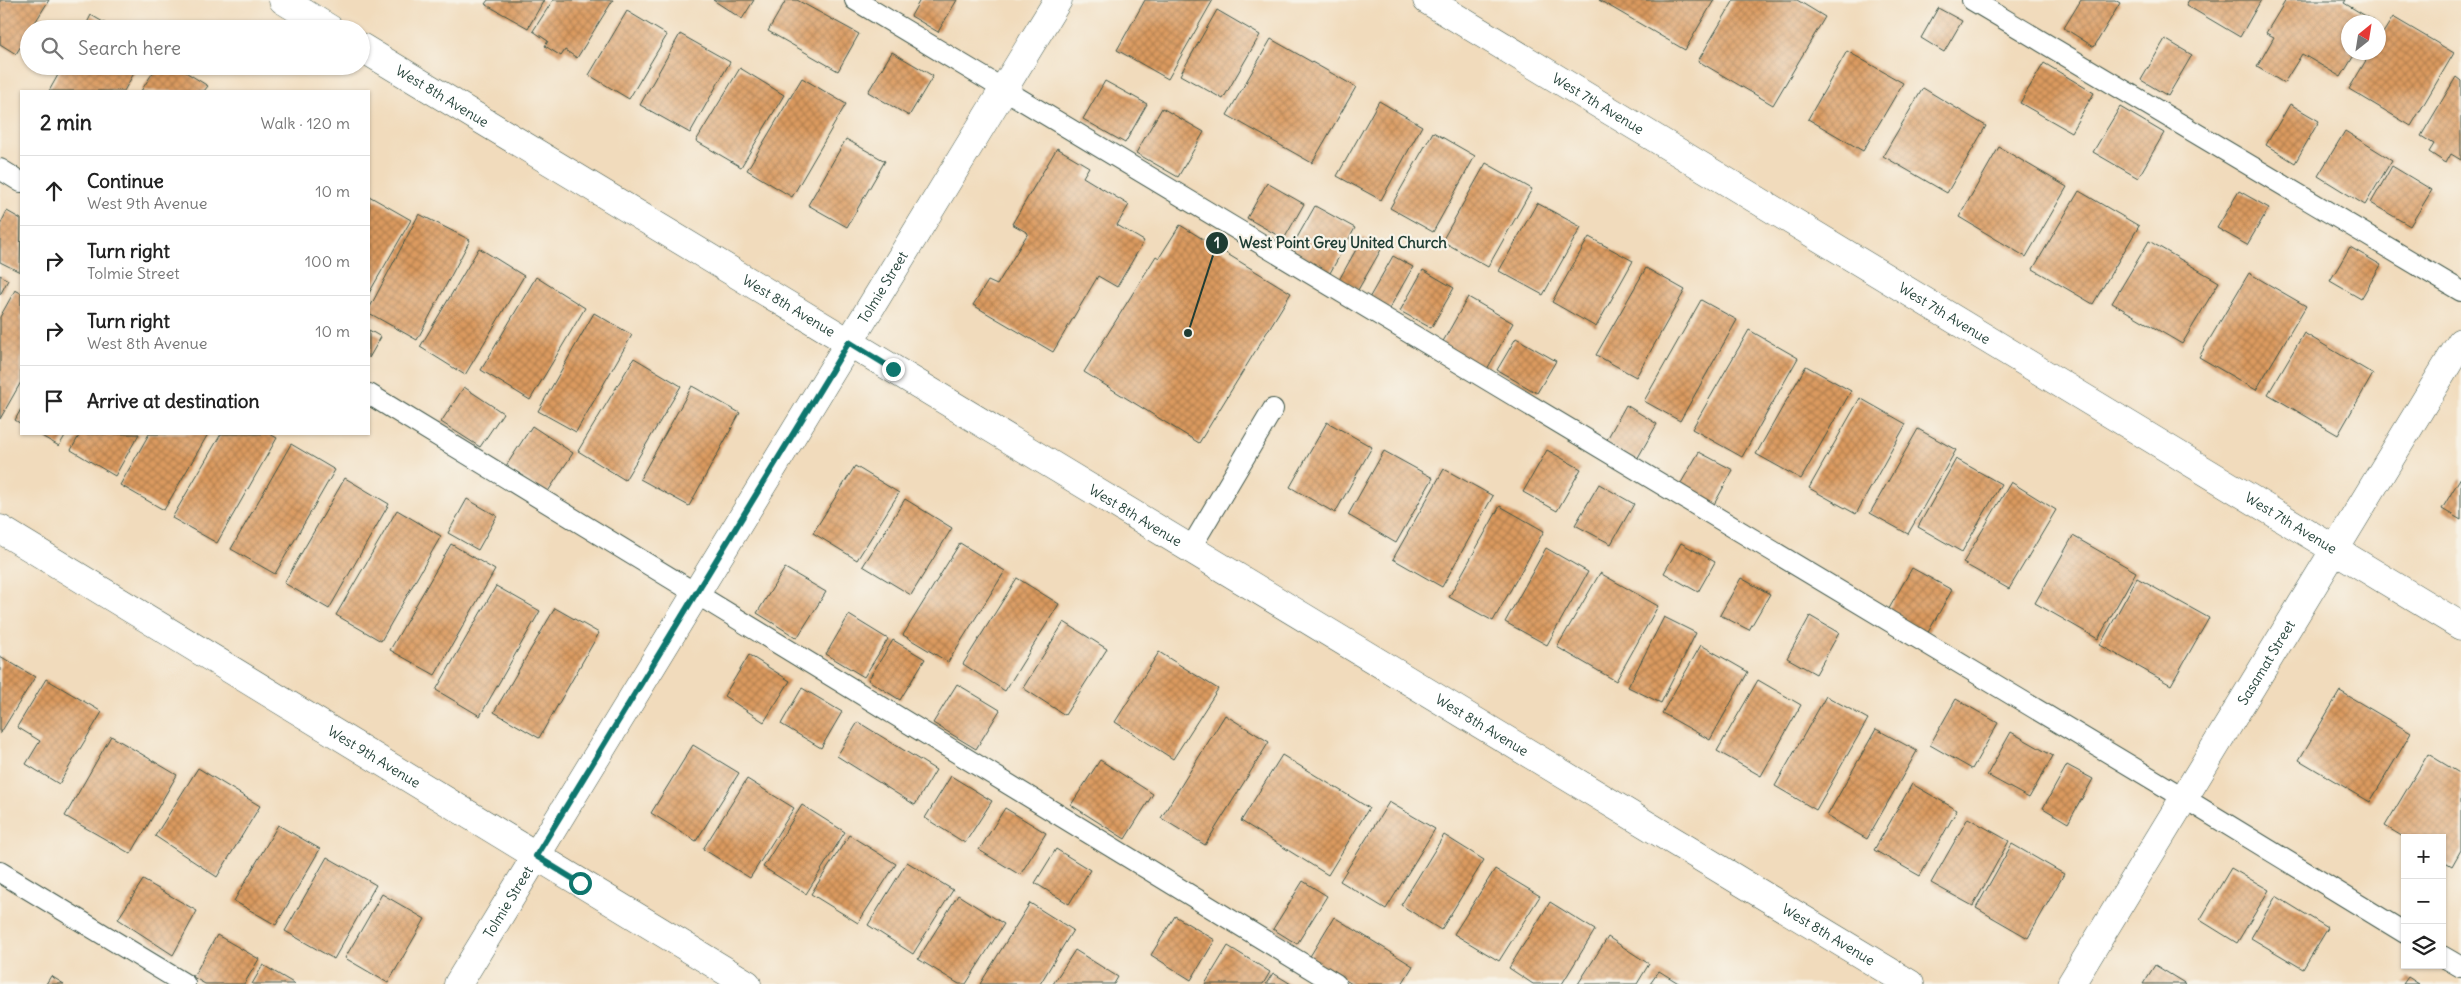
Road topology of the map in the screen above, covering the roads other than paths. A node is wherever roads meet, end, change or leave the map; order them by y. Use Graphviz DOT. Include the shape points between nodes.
graph roads {
  1 [pos="283,0"];
  2 [pos="855,0"];
  3 [pos="1058,0"];
  4 [pos="1427,0"];
  5 [pos="1972,0"];
  6 [pos="315,20"];
  7 [pos="370,53"];
  8 [pos="1003,90"];
  9 [pos="0,169"];
  10 [pos="20,181"];
  11 [pos="2461,292"];
  12 [pos="849,342"];
  13 [pos="2461,342"];
  14 [pos="370,395"];
  15 [pos="1273,409"];
  16 [pos="0,529"];
  17 [pos="1190,548"];
  18 [pos="2335,549"];
  19 [pos="696,593"];
  20 [pos="2461,626"];
  21 [pos="2184,798"];
  22 [pos="536,856"];
  23 [pos="0,872"];
  24 [pos="2401,931"];
  25 [pos="2446,958"];
  26 [pos="2461,967"];
  27 [pos="185,984"];
  28 [pos="458,984"];
  29 [pos="747,984"];
  30 [pos="1336,984"];
  31 [pos="1910,984"];
  32 [pos="2071,984"];
  1 -- 6 [label="street"];
  2 -- 8 [label="lane"];
  3 -- 8 [label="street, Tolmie Street"];
  4 -- 18 [label="street, West 7th Avenue"];
  5 -- 11 [label="lane"];
  7 -- 12 [label="street, West 8th Avenue"];
  8 -- 12 [label="street, Tolmie Street"];
  8 -- 21 [label="lane"];
  9 -- 10 [label="lane"];
  12 -- 17 [label="street, West 8th Avenue"];
  12 -- 19 [label="street, Tolmie Street"];
  13 -- 18 [label="street, Sasamat Street"];
  14 -- 19 [label="lane"];
  15 -- 17 [label="lane"];
  16 -- 22 [label="street, West 9th Avenue"];
  17 -- 31 [label="street, West 8th Avenue"];
  18 -- 20 [label="street, West 7th Avenue"];
  18 -- 21 [label="street, Sasamat Street"];
  19 -- 22 [label="street, Tolmie Street"];
  19 -- 30 [label="lane"];
  21 -- 24 [label="lane"];
  21 -- 32 [label="street, Sasamat Street"];
  22 -- 28 [label="street, Tolmie Street"];
  22 -- 29 [label="street, West 9th Avenue"];
  23 -- 27 [label="lane"];
  25 -- 26 [label="lane"];
}
